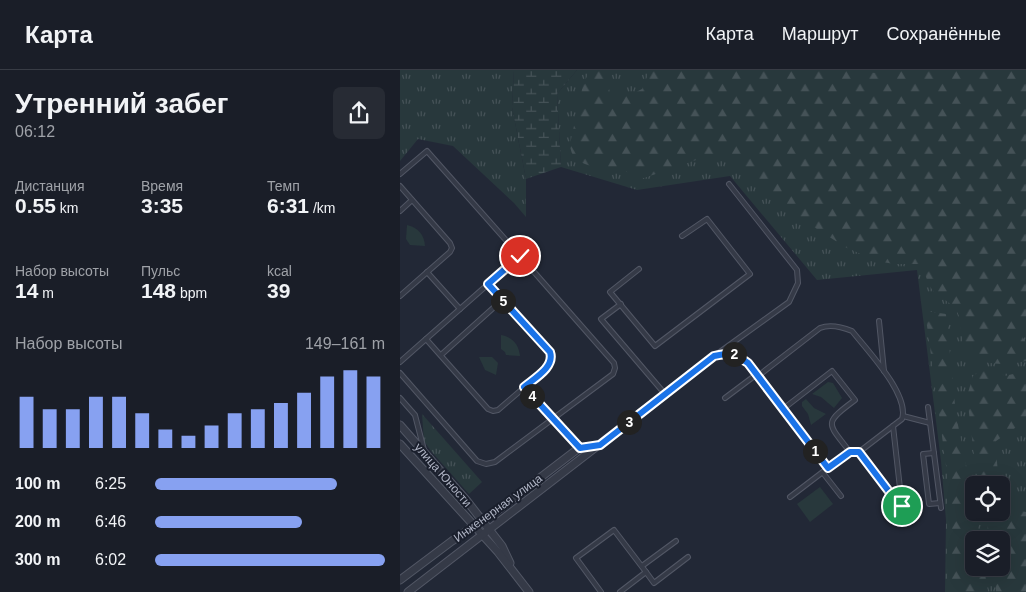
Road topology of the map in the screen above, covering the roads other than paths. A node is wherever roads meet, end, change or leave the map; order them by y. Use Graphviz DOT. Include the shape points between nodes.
graph roads {
  1 [pos="400,174"];
  2 [pos="729,184"];
  3 [pos="400,186"];
  4 [pos="412,200"];
  5 [pos="400,211"];
  6 [pos="682,236"];
  7 [pos="520,256"];
  8 [pos="639,268"];
  9 [pos="427,272"];
  10 [pos="488,284"];
  11 [pos="400,296"];
  12 [pos="502,300"];
  13 [pos="621,304"];
  14 [pos="460,309"];
  15 [pos="879,321"];
  16 [pos="426,339"];
  17 [pos="440,355"];
  18 [pos="714,356"];
  19 [pos="400,362"];
  20 [pos="400,373"];
  21 [pos="885,373"];
  22 [pos="757,375"];
  23 [pos="524,387"];
  24 [pos="665,394"];
  25 [pos="400,398"];
  26 [pos="724,398"];
  27 [pos="928,406"];
  28 [pos="783,409"];
  29 [pos="644,410"];
  30 [pos="903,416"];
  31 [pos="553,419"];
  32 [pos="930,423"];
  33 [pos="400,425"];
  34 [pos="893,426"];
  35 [pos="600,445"];
  36 [pos="580,448"];
  37 [pos="402,449"];
  38 [pos="850,452"];
  39 [pos="859,452"];
  40 [pos="934,453"];
  41 [pos="426,454"];
  42 [pos="828,468"];
  43 [pos="823,473"];
  44 [pos="840,496"];
  45 [pos="790,498"];
  46 [pos="482,520"];
  47 [pos="474,526"];
  48 [pos="489,529"];
  49 [pos="482,535"];
  50 [pos="676,541"];
  51 [pos="688,557"];
  52 [pos="642,566"];
  53 [pos="646,572"];
  54 [pos="516,576"];
  55 [pos="400,580"];
  56 [pos="408,592"];
  57 [pos="529,592"];
  58 [pos="601,592"];
  59 [pos="620,592"];
  1 -- 7 [label="lane" via="427,151"];
  2 -- 18 [label="lane" via="797,270 798,283 789,302"];
  3 -- 4 [label="lane"];
  4 -- 5 [label="lane"];
  4 -- 9 [label="lane" via="452,245 450,252"];
  6 -- 13 [label="lane" via="707,219 750,274 655,346"];
  7 -- 10 [label="lane"];
  7 -- 31 [label="lane" via="615,365 613,374"];
  8 -- 13 [label="lane" via="610,292"];
  9 -- 11 [label="lane"];
  9 -- 14 [label="lane"];
  10 -- 12 [label="lane"];
  10 -- 14 [label="lane"];
  12 -- 17 [label="lane"];
  12 -- 23 [label="lane" via="551,355 549,366"];
  13 -- 24 [label="lane" via="601,320"];
  14 -- 16 [label="lane"];
  15 -- 21 [label="lane"];
  16 -- 17 [label="lane"];
  16 -- 19 [label="lane"];
  17 -- 23 [label="lane" via="490,411 498,410"];
  18 -- 22 [label="lane" via="737,355"];
  18 -- 24 [label="lane"];
  20 -- 31 [label="lane" via="481,463 495,462"];
  21 -- 22 [label="lane" via="852,331 824,326"];
  21 -- 30 [label="lane" via="903,406"];
  22 -- 26 [label="lane"];
  22 -- 28 [label="lane"];
  23 -- 31 [label="lane"];
  24 -- 29 [label="lane"];
  25 -- 41 [label="lane" via="415,415"];
  27 -- 32 [label="lane"];
  28 -- 38 [label="lane" via="832,371 855,400 835,415 832,422 832,428"];
  28 -- 42 [label="lane"];
  29 -- 35 [label="street, Инженерная улица"];
  30 -- 32 [label="lane"];
  30 -- 34 [label="lane"];
  31 -- 36 [label="lane"];
  32 -- 40 [label="lane"];
  33 -- 41 [label="street, улица Юности"];
  34 -- 39 [label="lane"];
  34 -- 39 [label="lane" via="902,506"];
  35 -- 36 [label="street, Инженерная улица"];
  35 -- 48 [label="street, Инженерная улица"];
  36 -- 46 [label="street, Инженерная улица"];
  37 -- 47 [label="street, улица Юности"];
  38 -- 39 [label="lane"];
  38 -- 42 [label="lane"];
  40 -- 40 [label="lane" via="923,454 929,504 941,505"];
  41 -- 46 [label="street, улица Юности"];
  42 -- 43 [label="lane"];
  43 -- 44 [label="lane"];
  43 -- 45 [label="lane"];
  46 -- 47 [label="street, Инженерная улица"];
  46 -- 48 [label="street, улица Юности"];
  47 -- 49 [label="street, улица Юности"];
  47 -- 55 [label="street, Инженерная улица"];
  48 -- 49 [label="street, Инженерная улица"];
  48 -- 54 [label="street, улица Юности" via="503,548"];
  49 -- 54 [label="street, улица Юности"];
  49 -- 56 [label="street, Инженерная улица"];
  50 -- 52 [label="lane"];
  51 -- 53 [label="lane" via="654,583"];
  52 -- 53 [label="lane"];
  52 -- 58 [label="lane" via="614,530 576,558"];
  53 -- 59 [label="lane"];
  54 -- 57 [label="street, улица Юности"];
}
